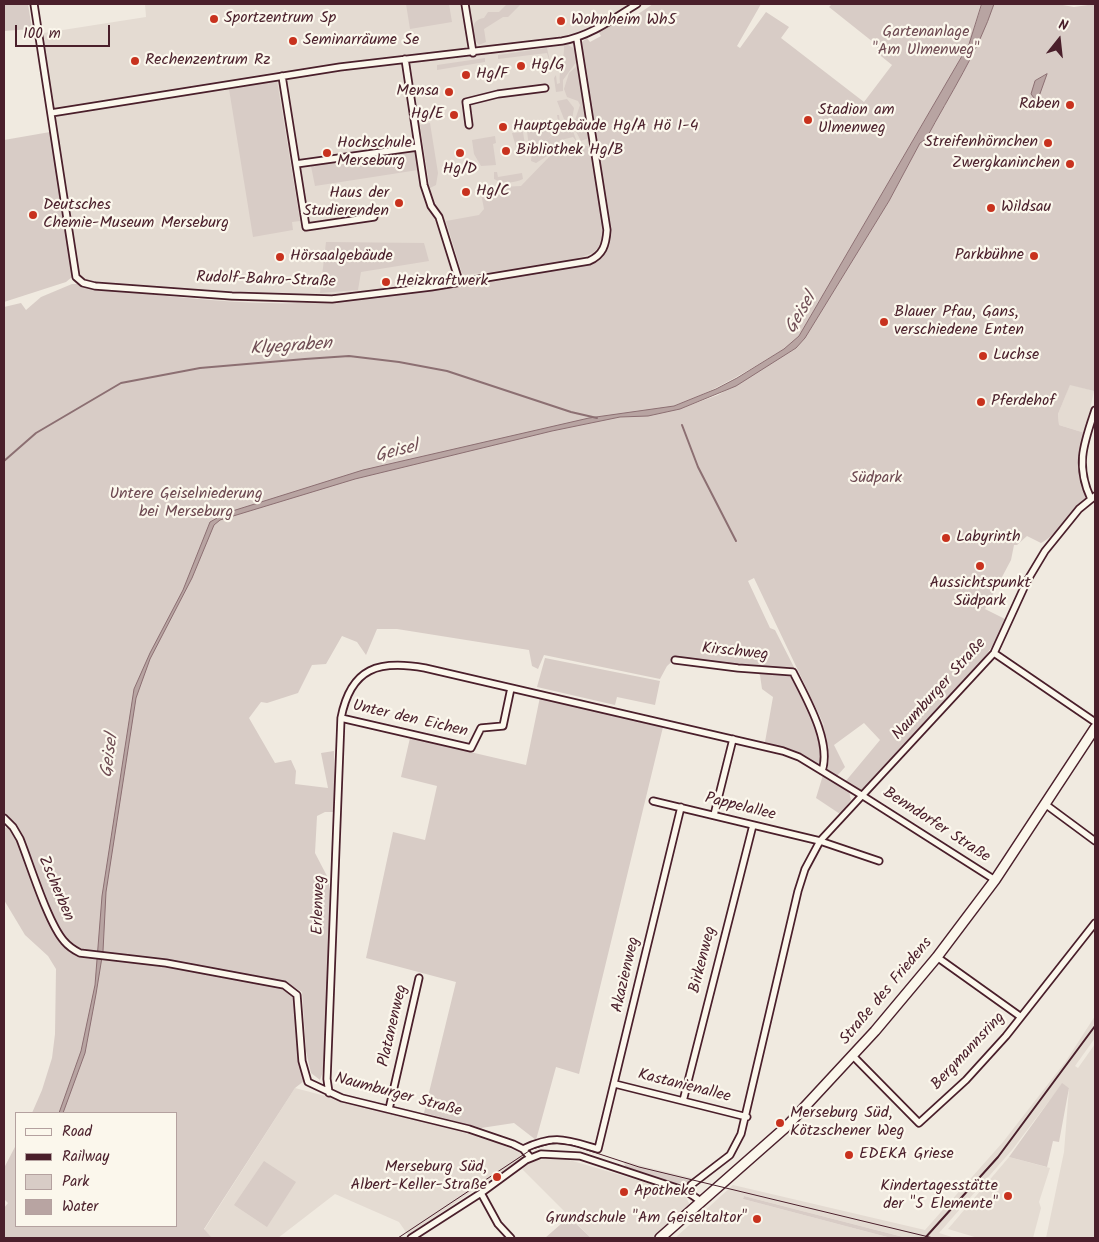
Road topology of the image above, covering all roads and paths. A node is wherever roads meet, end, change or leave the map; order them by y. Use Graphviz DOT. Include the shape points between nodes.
graph roads {
  1 [pos="34,4"];
  2 [pos="465,4"];
  3 [pos="637,4"];
  4 [pos="577,38"];
  5 [pos="473,53"];
  6 [pos="405,59"];
  7 [pos="282,76"];
  8 [pos="545,88"];
  9 [pos="51,113"];
  10 [pos="469,125"];
  11 [pos="418,147"];
  12 [pos="296,164"];
  13 [pos="374,217"];
  14 [pos="460,281"];
  15 [pos="1095,410"];
  16 [pos="1093,497"];
  17 [pos="994,653"];
  18 [pos="675,660"];
  19 [pos="510,688"];
  20 [pos="341,718"];
  21 [pos="1095,722"];
  22 [pos="1095,728"];
  23 [pos="733,739"];
  24 [pos="822,771"];
  25 [pos="863,796"];
  26 [pos="652,801"];
  27 [pos="1045,804"];
  28 [pos="681,807"];
  29 [pos="714,815"];
  30 [pos="4,818"];
  31 [pos="753,825"];
  32 [pos="820,841"];
  33 [pos="1095,841"];
  34 [pos="879,861"];
  35 [pos="995,880"];
  36 [pos="1095,923"];
  37 [pos="108,956"];
  38 [pos="938,956"];
  39 [pos="419,978"];
  40 [pos="1021,1017"];
  41 [pos="853,1056"];
  42 [pos="615,1084"];
  43 [pos="329,1092"];
  44 [pos="683,1101"];
  45 [pos="389,1109"];
  46 [pos="747,1116"];
  47 [pos="523,1149"];
  48 [pos="530,1157"];
  49 [pos="687,1192"];
  50 [pos="481,1193"];
  51 [pos="702,1202"];
  52 [pos="411,1238"];
  53 [pos="511,1238"];
  54 [pos="660,1238"];
  1 -- 9 [label="street, Rudolf-Bahro-Straße"];
  2 -- 5 [label="street"];
  3 -- 4 [label="street"];
  4 -- 5 [label="street"];
  4 -- 14 [label="street, Rudolf-Bahro-Straße" via="608,230 603,251 598,258 589,261"];
  5 -- 6 [label="street"];
  6 -- 7 [label="street"];
  6 -- 11 [label="street"];
  7 -- 9 [label="street"];
  7 -- 12 [label="street"];
  8 -- 10 [label="street" via="466,102"];
  9 -- 14 [label="street, Rudolf-Bahro-Straße" via="76,277 83,283 232,296 332,299"];
  11 -- 12 [label="street"];
  11 -- 14 [label="street" via="431,206 439,217"];
  12 -- 13 [label="street" via="306,226"];
  15 -- 16 [label="street" via="1081,455 1083,474"];
  16 -- 17 [label="street, Naumburger Straße" via="1045,551"];
  17 -- 21 [label="street"];
  17 -- 25 [label="street, Naumburger Straße"];
  18 -- 24 [label="street, Kirschweg" via="793,672 823,742"];
  19 -- 20 [label="street, Unter den Eichen" via="392,663 372,669 359,678 344,702"];
  19 -- 20 [label="street, Unter den Eichen" via="503,726 481,728 471,748"];
  19 -- 23 [label="street, Unter den Eichen"];
  20 -- 43 [label="street, Erlenweg"];
  22 -- 27 [label="street, Straße des Friedens"];
  23 -- 24 [label="street, Unter den Eichen" via="783,751"];
  23 -- 29 [label="street"];
  24 -- 25 [label="street, Unter den Eichen"];
  25 -- 32 [label="street, Naumburger Straße"];
  25 -- 35 [label="street, Benndorfer Straße"];
  26 -- 28 [label="street, Pappelallee"];
  27 -- 33 [label="street"];
  27 -- 35 [label="street, Straße des Friedens"];
  28 -- 29 [label="street, Pappelallee"];
  28 -- 42 [label="street, Akazienweg"];
  29 -- 31 [label="street, Pappelallee"];
  30 -- 37 [label="street, Zscherben" via="20,839 63,941 80,953"];
  31 -- 32 [label="street, Pappelallee"];
  31 -- 44 [label="street, Birkenweg"];
  32 -- 34 [label="street"];
  32 -- 46 [label="street, Naumburger Straße" via="798,891"];
  35 -- 38 [label="street, Straße des Friedens"];
  36 -- 40 [label="street, Bergmannsring"];
  37 -- 43 [label="street, Naumburger Straße" via="225,973 292,989 299,1003 304,1072 308,1082"];
  38 -- 40 [label="street"];
  38 -- 41 [label="street, Straße des Friedens"];
  39 -- 45 [label="street, Platanenweg"];
  40 -- 41 [label="street, Bergmannsring" via="966,1080 919,1124"];
  41 -- 51 [label="street, Straße des Friedens" via="786,1127"];
  42 -- 44 [label="street, Kastanienallee"];
  42 -- 47 [label="street, Akazienweg" via="598,1149 558,1138"];
  43 -- 45 [label="street, Naumburger Straße"];
  44 -- 46 [label="street, Kastanienallee"];
  45 -- 47 [label="street, Naumburger Straße" via="470,1129"];
  46 -- 49 [label="street, Naumburger Straße" via="742,1134 730,1154 691,1185"];
  47 -- 48 [label="street, Naumburger Straße"];
  48 -- 49 [label="street" via="553,1153 580,1156"];
  48 -- 50 [label="street"];
  49 -- 51 [label="street"];
  50 -- 52 [label="street"];
  50 -- 53 [label="street" via="498,1224"];
  51 -- 54 [label="street, Straße des Friedens"];
}
